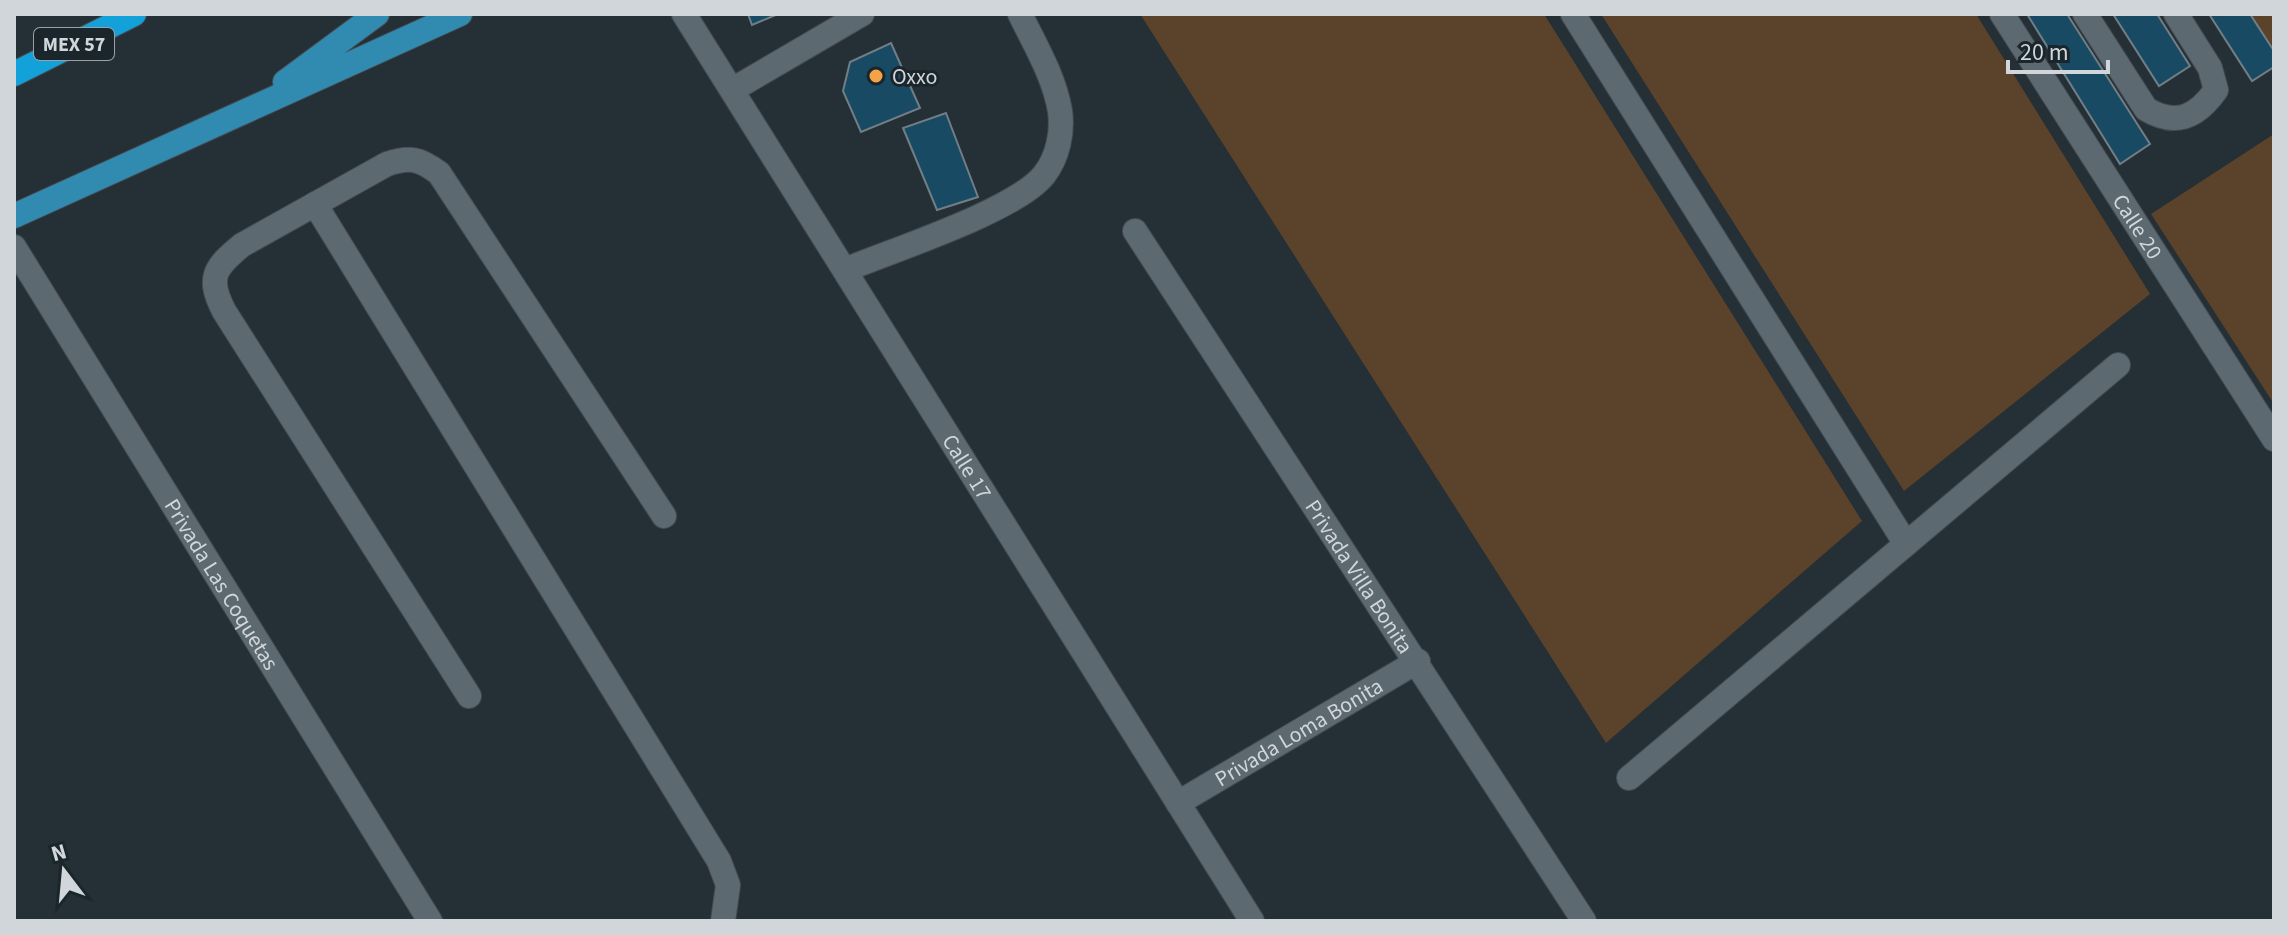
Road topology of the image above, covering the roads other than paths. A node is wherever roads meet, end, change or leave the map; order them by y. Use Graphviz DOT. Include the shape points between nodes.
graph roads {
  1 [pos="134,14"];
  2 [pos="377,14"];
  3 [pos="460,14"];
  4 [pos="684,14"];
  5 [pos="862,14"];
  6 [pos="1020,14"];
  7 [pos="1573,14"];
  8 [pos="2002,14"];
  9 [pos="2085,14"];
  10 [pos="2176,14"];
  11 [pos="14,74"];
  12 [pos="732,90"];
  13 [pos="227,121"];
  14 [pos="315,204"];
  15 [pos="14,216"];
  16 [pos="1135,231"];
  17 [pos="14,247"];
  18 [pos="845,270"];
  19 [pos="2118,365"];
  20 [pos="2274,439"];
  21 [pos="664,516"];
  22 [pos="1906,544"];
  23 [pos="1418,661"];
  24 [pos="469,696"];
  25 [pos="1629,778"];
  26 [pos="1178,803"];
  27 [pos="430,921"];
  28 [pos="723,921"];
  29 [pos="1252,921"];
  30 [pos="1584,921"];
  1 -- 11 [label="highway, MEX 57"];
  2 -- 13 [label="main road"];
  3 -- 13 [label="main road"];
  4 -- 12 [label="street, Calle 17"];
  5 -- 12 [label="street"];
  6 -- 18 [label="street" via="1051,76 1060,112 1060,143 1044,174 1012,202"];
  7 -- 22 [label="street"];
  8 -- 20 [label="street, Calle 20"];
  9 -- 10 [label="street" via="2146,109 2161,118 2184,119 2203,108 2216,90 2210,68"];
  12 -- 18 [label="street, Calle 17"];
  13 -- 15 [label="main road"];
  14 -- 21 [label="street" via="405,158 421,160 439,173"];
  14 -- 24 [label="street" via="225,259 214,275 214,290"];
  14 -- 28 [label="street" via="719,861 728,885"];
  16 -- 23 [label="street, Privada Villa Bonita"];
  17 -- 27 [label="street, Privada Las Coquetas"];
  18 -- 26 [label="street, Calle 17"];
  19 -- 22 [label="street"];
  22 -- 25 [label="street"];
  23 -- 26 [label="street, Privada Loma Bonita"];
  23 -- 30 [label="street, Privada Villa Bonita"];
  26 -- 29 [label="street, Calle 17"];
}
